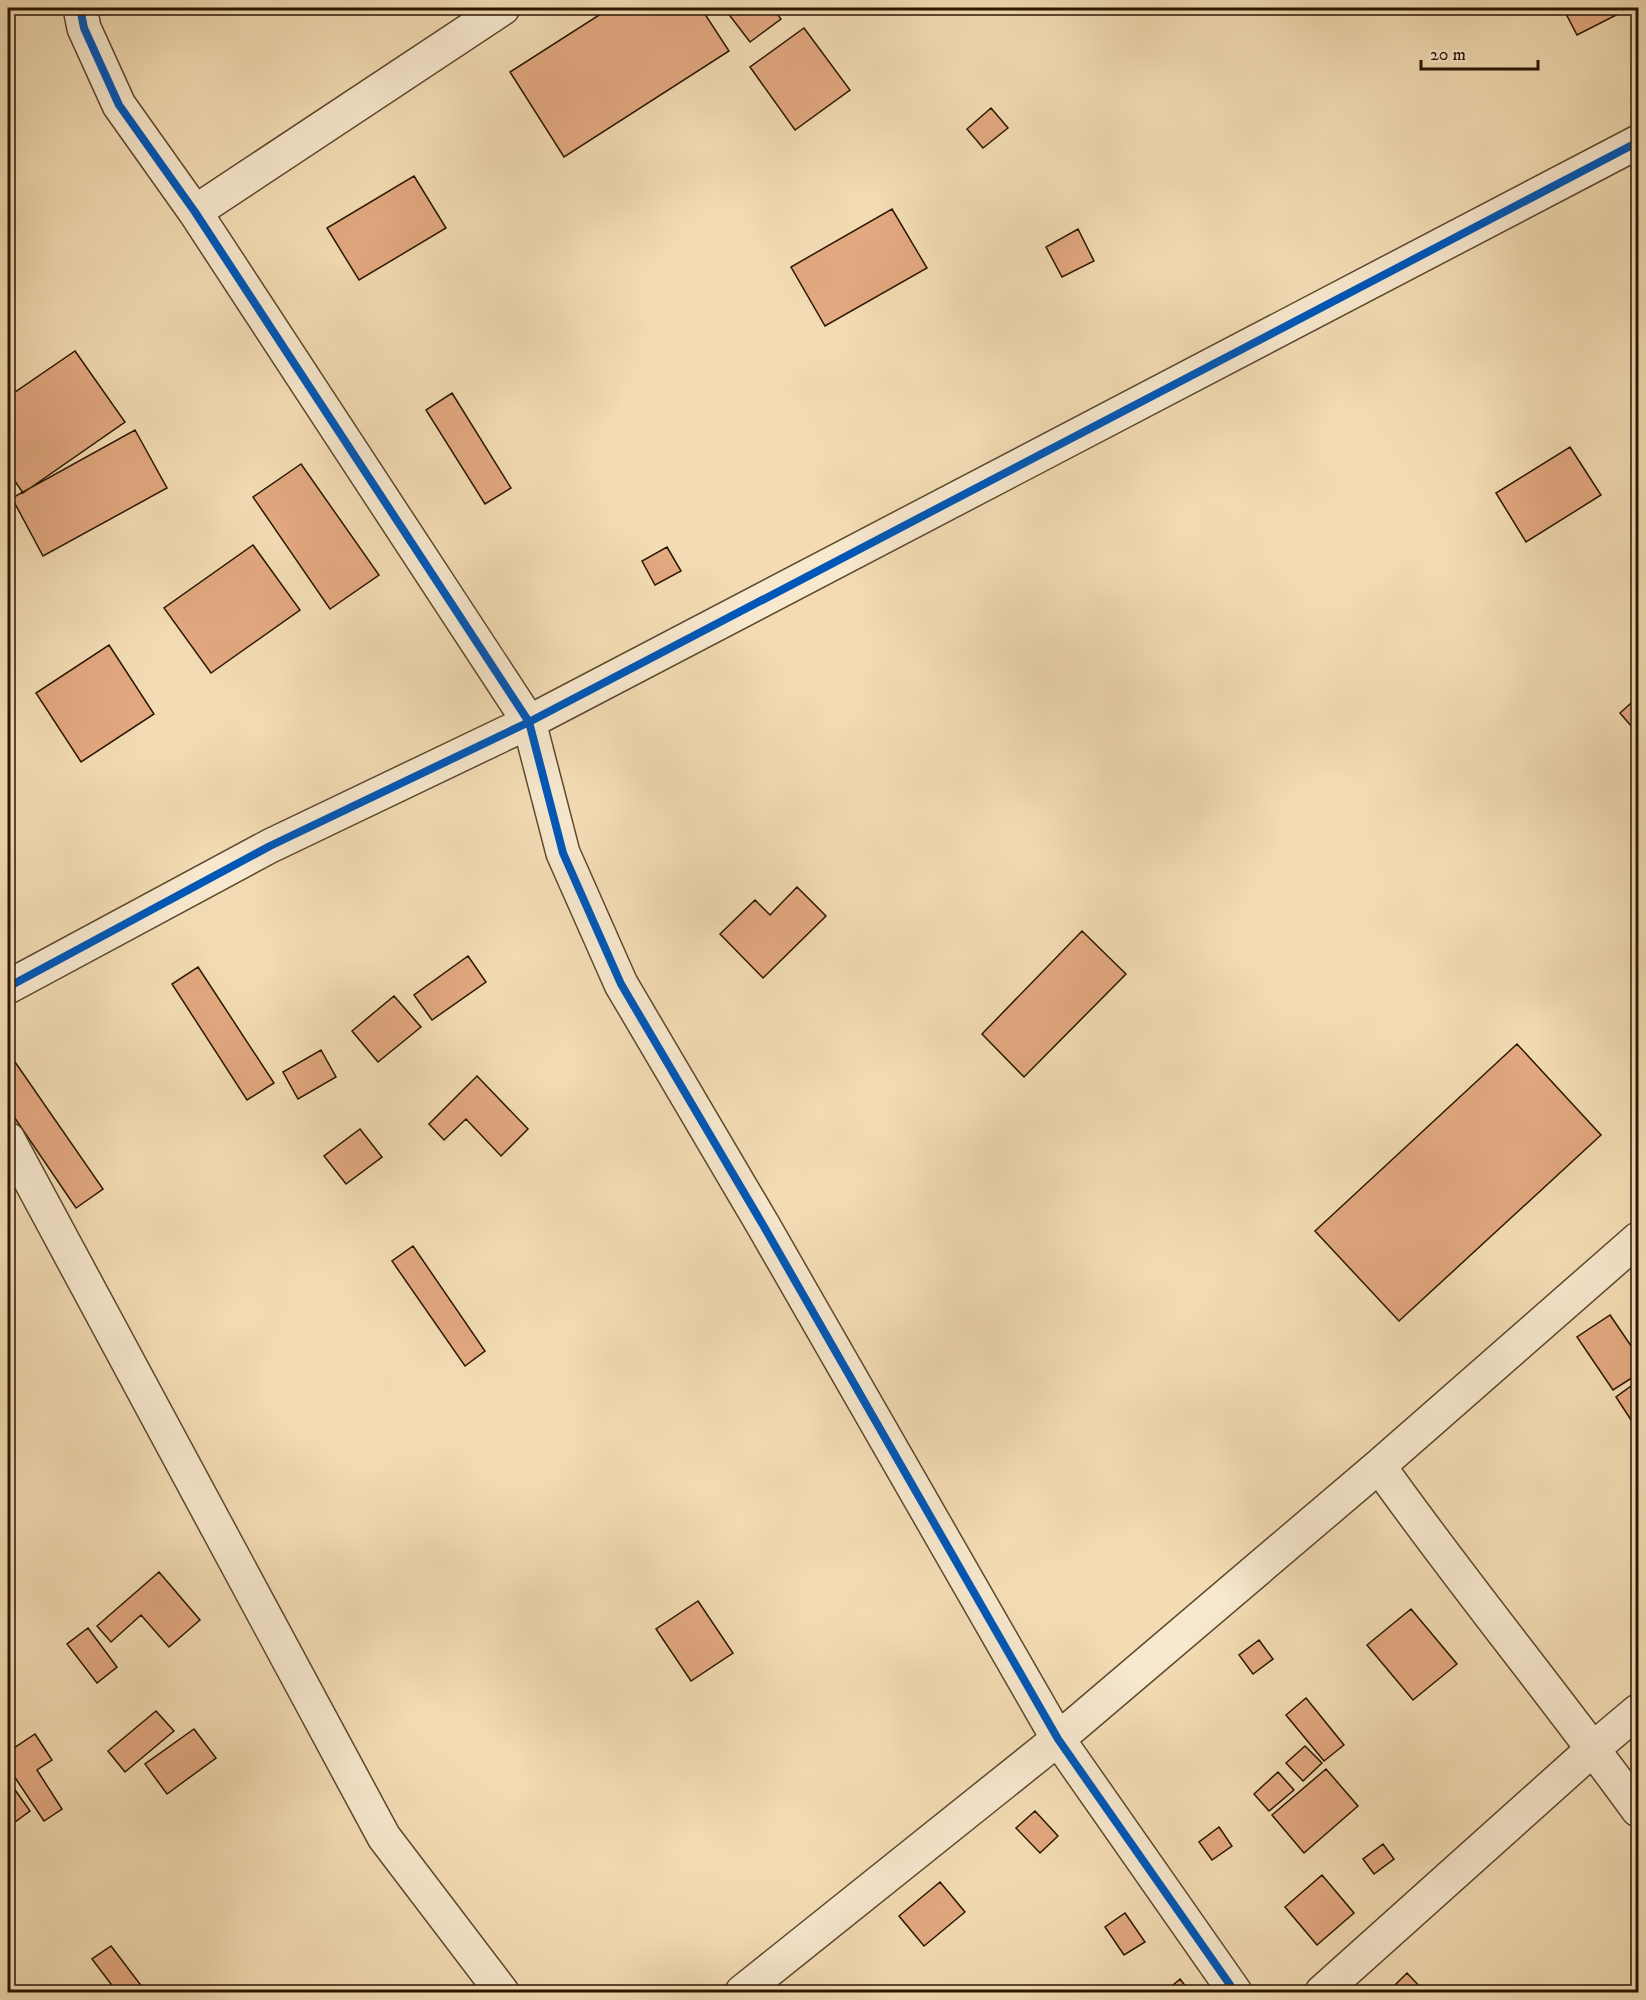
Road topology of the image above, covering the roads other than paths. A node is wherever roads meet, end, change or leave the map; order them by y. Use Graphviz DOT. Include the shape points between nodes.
graph roads {
  1 [pos="80,8"];
  2 [pos="503,8"];
  3 [pos="1638,142"];
  4 [pos="195,212"];
  5 [pos="529,722"];
  6 [pos="8,987"];
  7 [pos="8,1139"];
  8 [pos="1638,1239"];
  9 [pos="1379,1466"];
  10 [pos="1638,1711"];
  11 [pos="1058,1739"];
  12 [pos="1594,1748"];
  13 [pos="1638,1810"];
  14 [pos="502,1992"];
  15 [pos="742,1992"];
  16 [pos="1235,1992"];
  17 [pos="1322,1992"];
  1 -- 4 [label="street" via="84,28 119,105"];
  2 -- 4 [label="street"];
  3 -- 5 [label="street"];
  4 -- 5 [label="street"];
  5 -- 6 [label="street" via="270,846"];
  5 -- 11 [label="street" via="562,853 621,984"];
  7 -- 14 [label="street" via="384,1838"];
  8 -- 9 [label="street"];
  9 -- 11 [label="street"];
  9 -- 12 [label="street"];
  10 -- 12 [label="street"];
  11 -- 15 [label="street"];
  11 -- 16 [label="street"];
  12 -- 13 [label="street"];
  12 -- 17 [label="street"];
}
